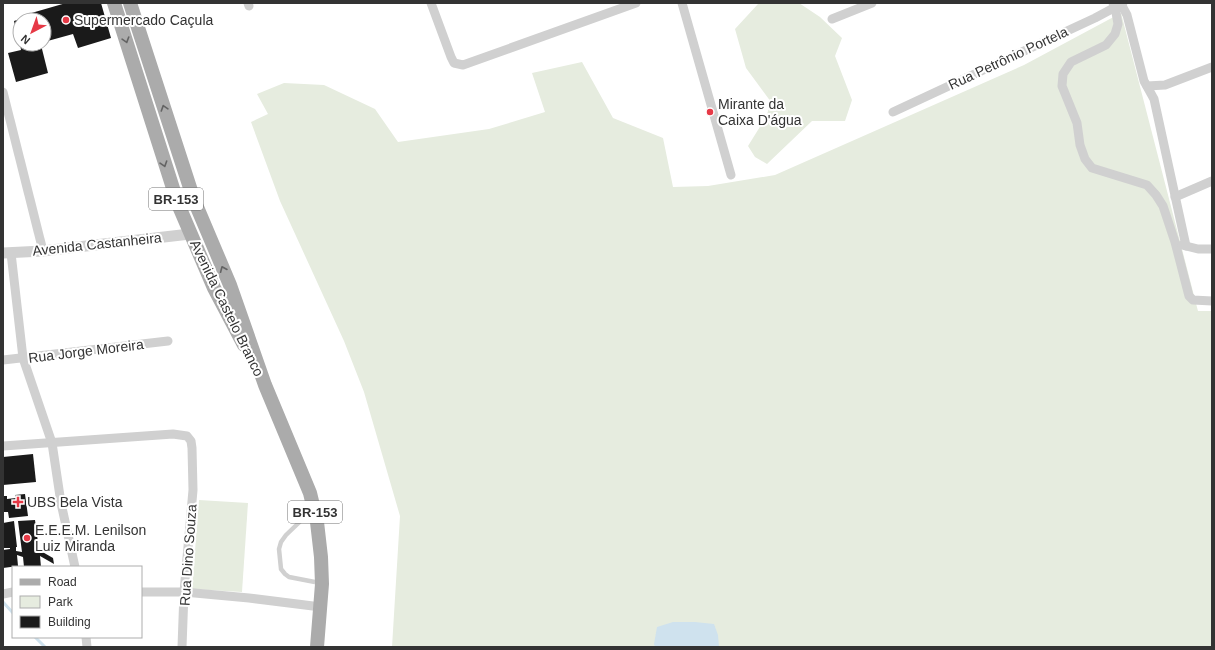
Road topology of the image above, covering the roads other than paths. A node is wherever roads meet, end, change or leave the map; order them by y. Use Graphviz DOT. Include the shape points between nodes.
graph roads {
  1 [pos="114,3"];
  2 [pos="130,3"];
  3 [pos="431,3"];
  4 [pos="636,3"];
  5 [pos="682,3"];
  6 [pos="872,3"];
  7 [pos="1118,4"];
  8 [pos="616,6"];
  9 [pos="832,19"];
  10 [pos="1212,67"];
  11 [pos="1147,86"];
  12 [pos="3,92"];
  13 [pos="893,112"];
  14 [pos="731,175"];
  15 [pos="1212,180"];
  16 [pos="1175,197"];
  17 [pos="190,234"];
  18 [pos="1175,242"];
  19 [pos="1186,246"];
  20 [pos="1212,249"];
  21 [pos="43,251"];
  22 [pos="7,253"];
  23 [pos="1212,301"];
  24 [pos="168,341"];
  25 [pos="23,358"];
  26 [pos="3,360"];
  27 [pos="265,385"];
  28 [pos="52,443"];
  29 [pos="3,446"];
  30 [pos="314,508"];
  31 [pos="75,566"];
  32 [pos="322,584"];
  33 [pos="142,592"];
  34 [pos="184,592"];
  35 [pos="321,607"];
  36 [pos="182,647"];
  37 [pos="317,647"];
  1 -- 17 [label="main road, Avenida Castelo Branco / BR-153, one-way" via="163,161"];
  27 -- 2 [label="main road, Avenida Castelo Branco / BR-153, one-way" via="230,285 194,200"];
  3 -- 8 [label="street" via="450,57 454,63 463,65"];
  4 -- 8 [label="street"];
  5 -- 14 [label="street"];
  6 -- 9 [label="street"];
  7 -- 11 [label="street" via="1127,15"];
  7 -- 13 [label="street, Rua Petrônio Portela"];
  7 -- 18 [label="street" via="1115,34 1106,45 1071,62 1063,74 1062,86 1077,123 1085,159 1092,168 1147,185 1163,206"];
  10 -- 11 [label="street" via="1165,85"];
  11 -- 16 [label="street" via="1154,99"];
  12 -- 21 [label="street"];
  15 -- 16 [label="street"];
  16 -- 19 [label="street"];
  17 -- 21 [label="street, Avenida Castanheira"];
  17 -- 27 [label="main road, Avenida Castelo Branco / BR-153" via="221,302"];
  18 -- 19 [label="street"];
  18 -- 23 [label="street" via="1189,296 1193,300"];
  19 -- 20 [label="street"];
  21 -- 22 [label="street, Avenida Castanheira"];
  22 -- 25 [label="street"];
  24 -- 25 [label="street, Rua Jorge Moreira"];
  25 -- 26 [label="street, Rua Jorge Moreira"];
  25 -- 28 [label="street"];
  27 -- 30 [label="main road, Avenida Castelo Branco / BR-153" via="305,480"];
  28 -- 29 [label="street"];
  28 -- 31 [label="street" via="61,503"];
  28 -- 34 [label="street, Rua Dino Souza" via="173,434 187,436 192,448 193,490"];
  30 -- 32 [label="main road, Avenida Castelo Branco / BR-153" via="320,538"];
  30 -- 32 [label="lane" via="281,542 281,569 290,577"];
  32 -- 35 [label="main road, Avenida Castelo Branco / BR-153"];
  33 -- 34 [label="street"];
  34 -- 35 [label="street"];
  34 -- 36 [label="street, Rua Dino Souza"];
  35 -- 37 [label="main road, Avenida Castelo Branco / BR-153"];
}
